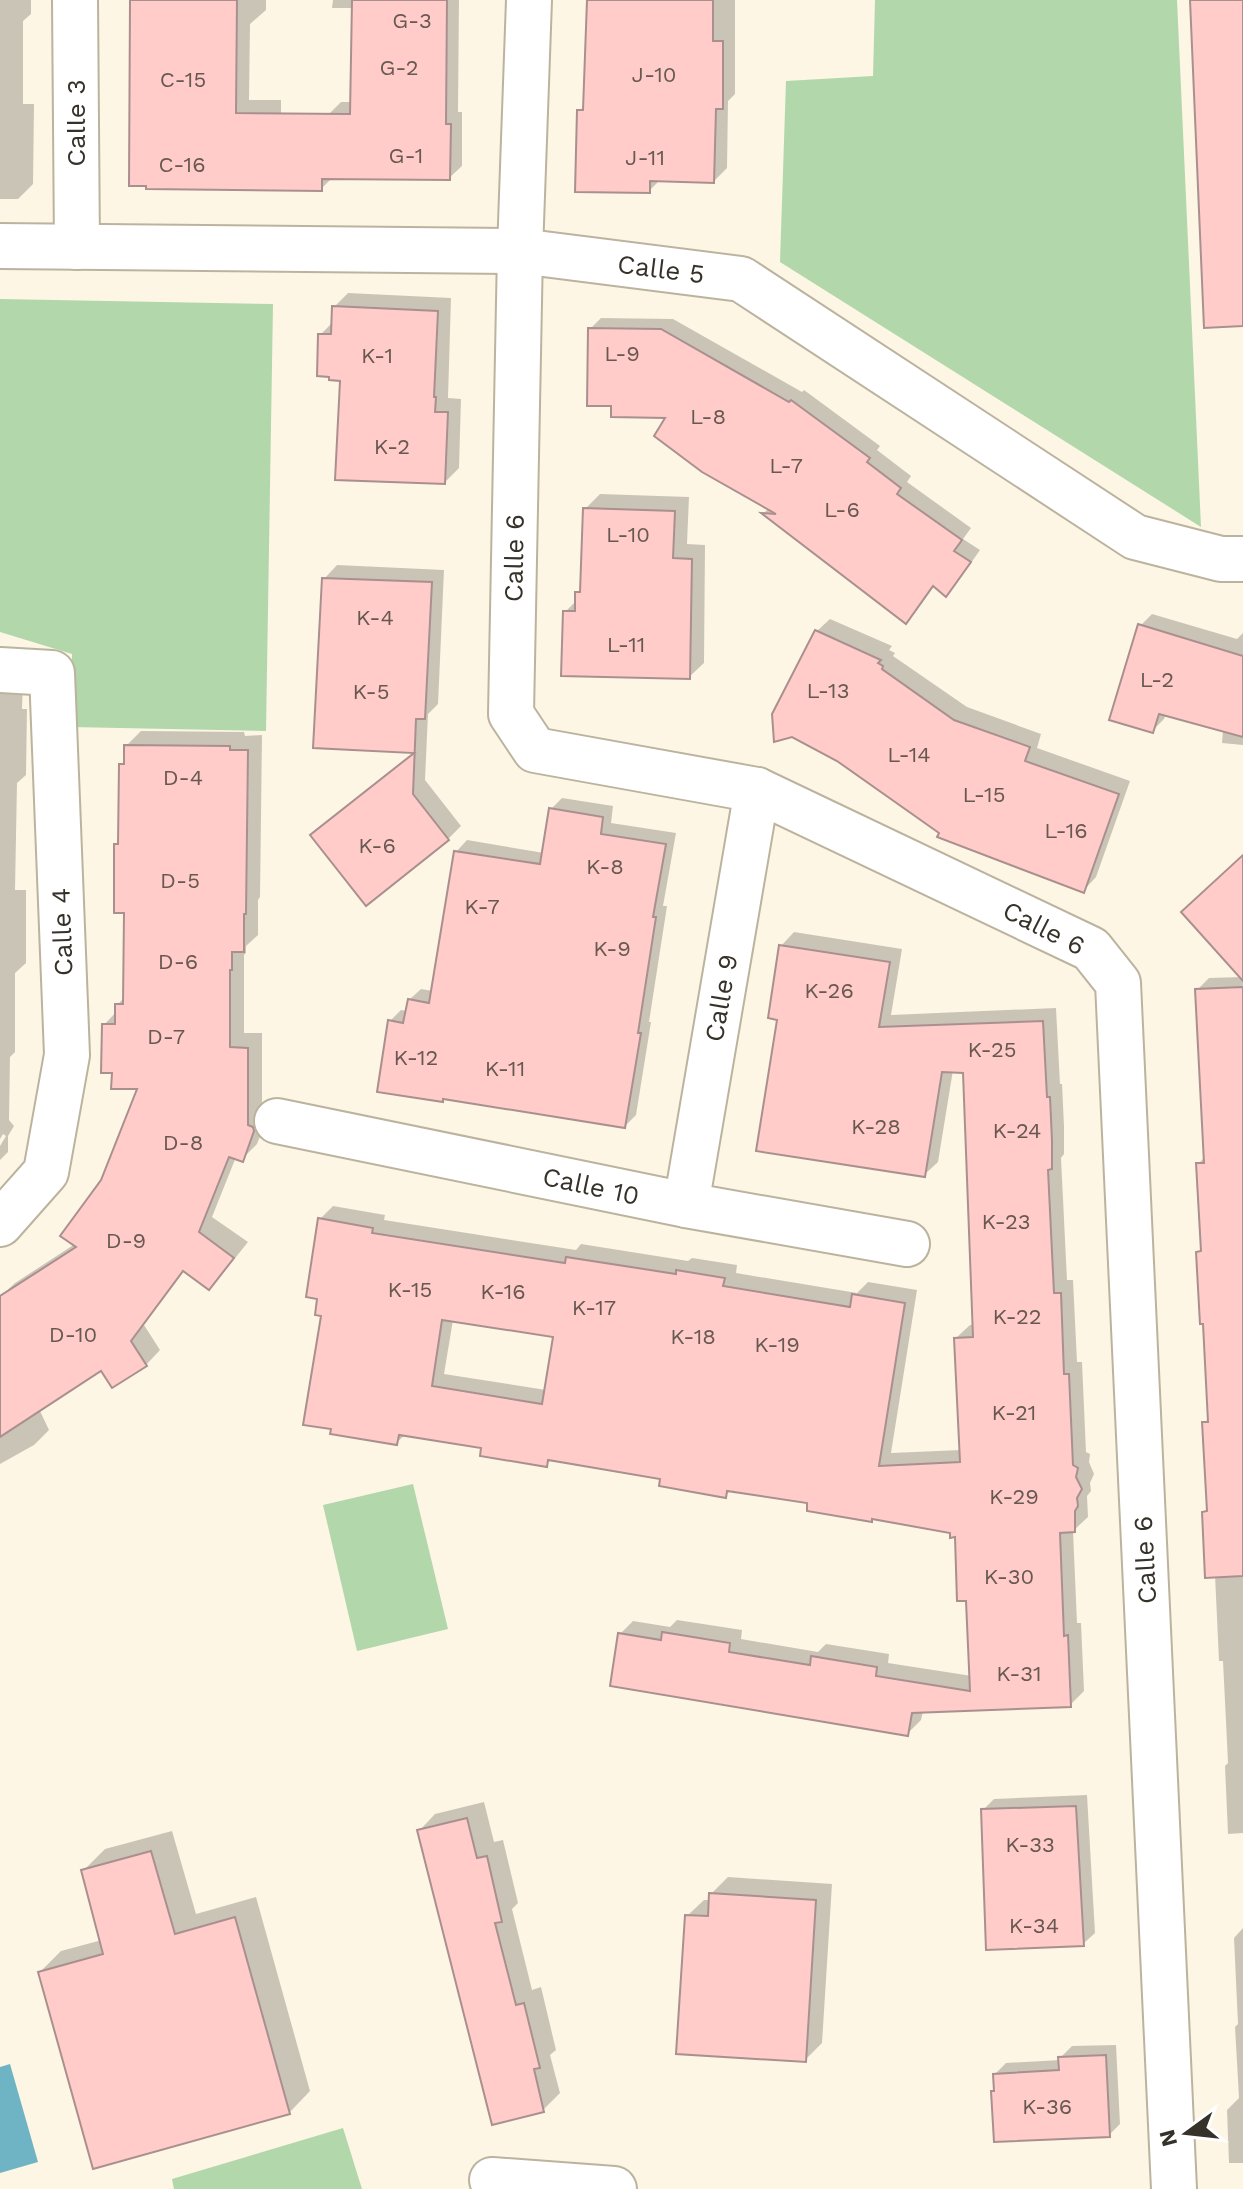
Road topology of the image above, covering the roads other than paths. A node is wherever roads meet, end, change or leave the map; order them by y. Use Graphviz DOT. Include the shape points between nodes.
graph roads {
  1 [pos="75,0"];
  2 [pos="529,0"];
  3 [pos="0,246"];
  4 [pos="77,247"];
  5 [pos="520,251"];
  6 [pos="1243,559"];
  7 [pos="0,670"];
  8 [pos="757,790"];
  9 [pos="277,1121"];
  10 [pos="686,1205"];
  11 [pos="0,1224"];
  12 [pos="907,1244"];
  13 [pos="492,2180"];
  14 [pos="614,2189"];
  15 [pos="1174,2189"];
  1 -- 4 [label="street, Calle 3"];
  2 -- 5 [label="street, Calle 6"];
  3 -- 4 [label="street, Calle 5"];
  4 -- 5 [label="street, Calle 5"];
  5 -- 6 [label="street, Calle 5" via="741,279 1135,537 1221,559"];
  5 -- 8 [label="street, Calle 6" via="511,714 535,750"];
  7 -- 11 [label="street, Calle 4" via="52,673 67,1055 46,1172"];
  8 -- 10 [label="street, Calle 9"];
  8 -- 15 [label="street, Calle 6" via="1091,949 1118,983"];
  9 -- 10 [label="street, Calle 10"];
  10 -- 12 [label="street, Calle 10"];
  13 -- 14 [label="street"];
}
